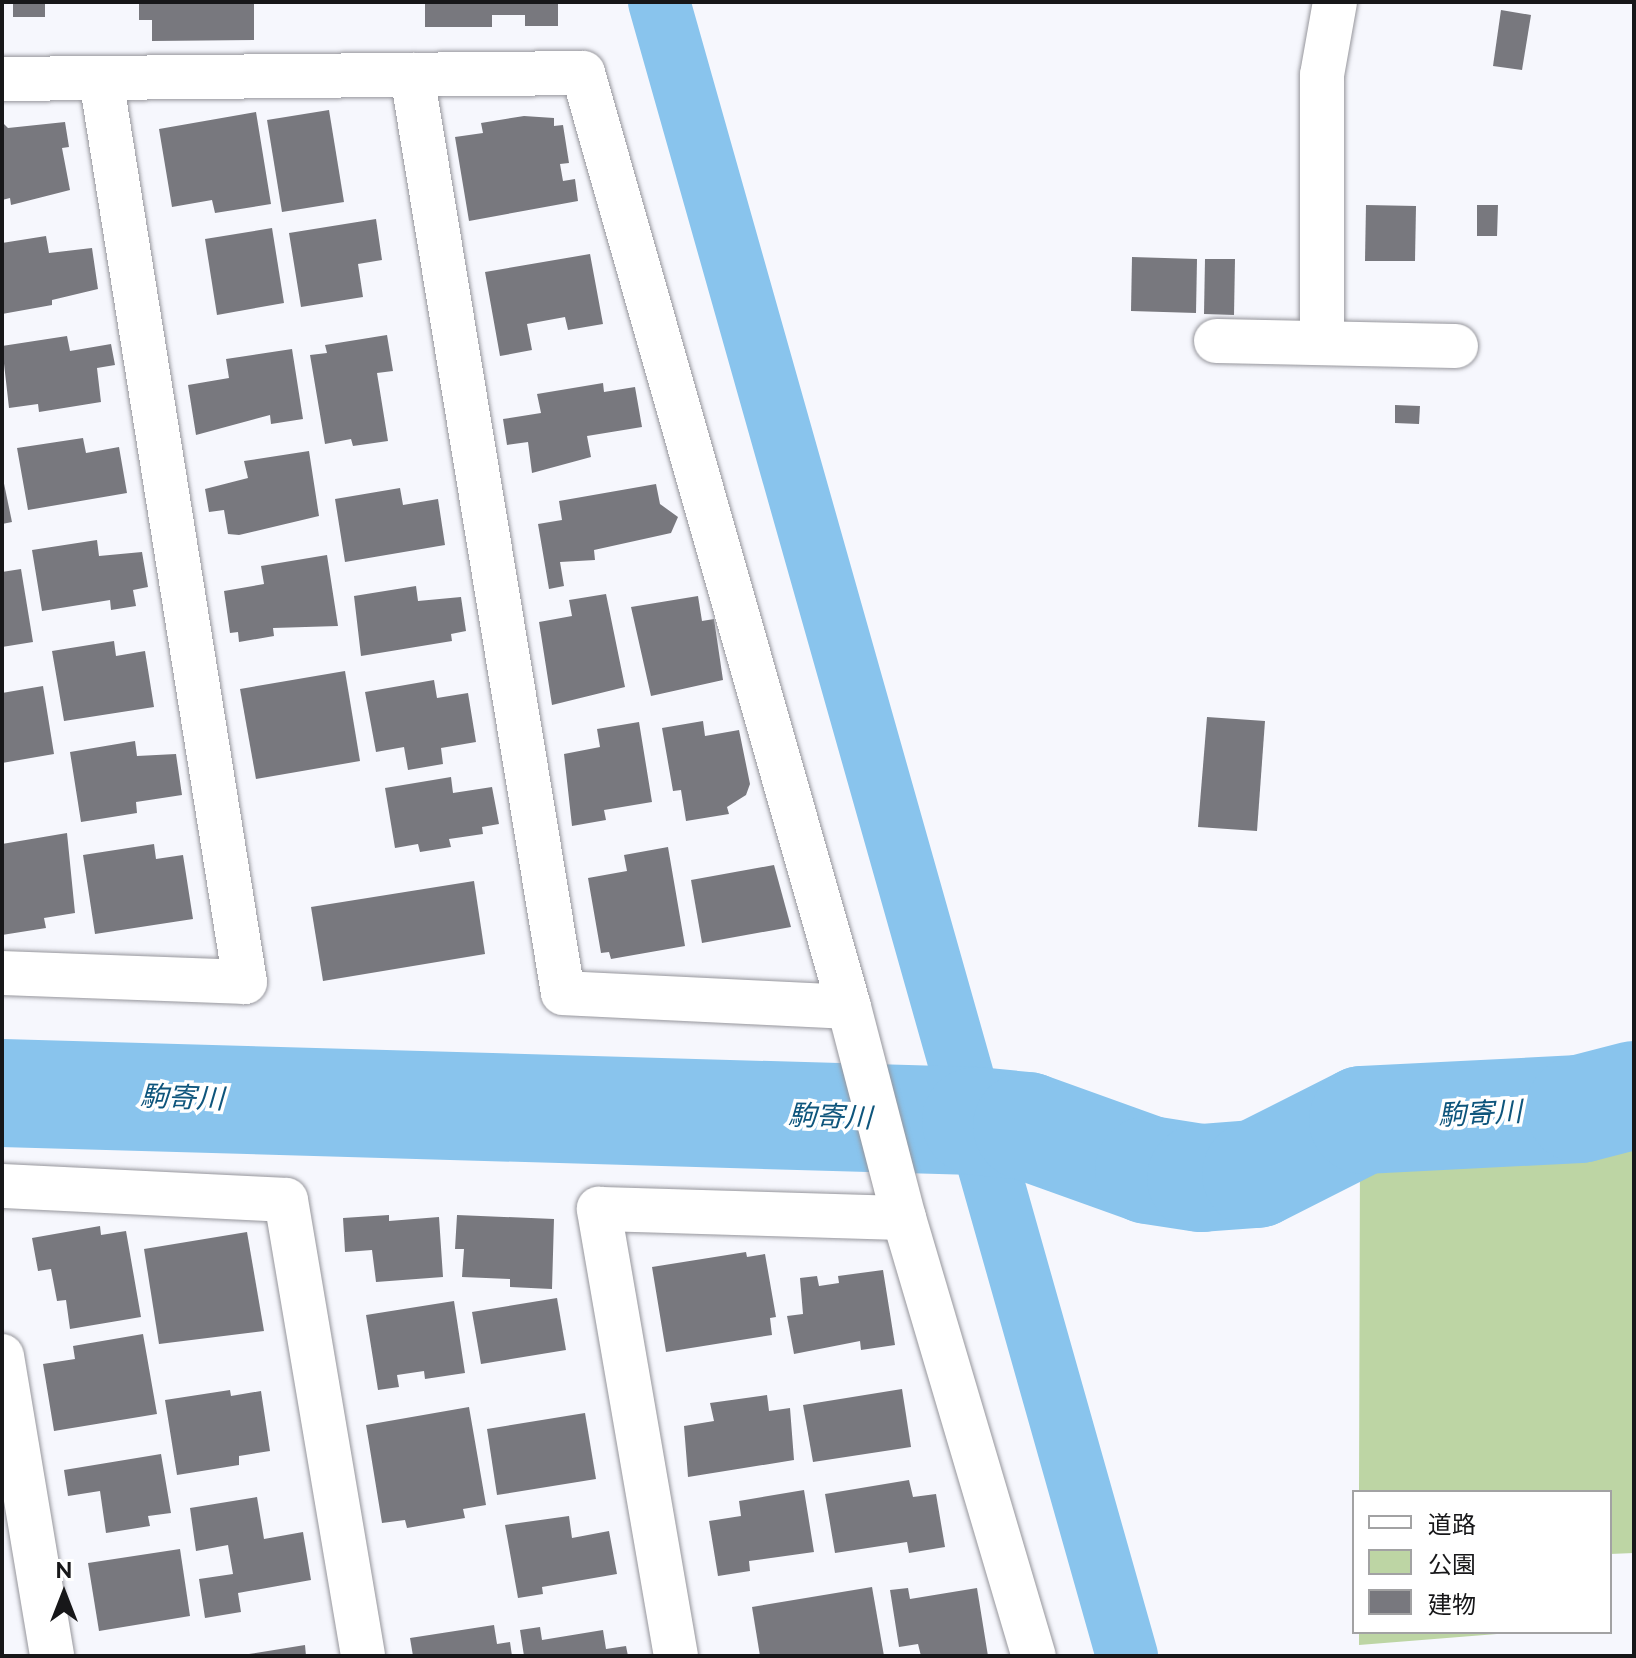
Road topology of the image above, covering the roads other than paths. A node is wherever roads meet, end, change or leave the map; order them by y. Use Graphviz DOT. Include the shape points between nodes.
graph roads {
  1 [pos="1335,2"];
  2 [pos="412,75"];
  3 [pos="2,79"];
  4 [pos="101,79"];
  5 [pos="1216,341"];
  6 [pos="1322,343"];
  7 [pos="1456,346"];
  8 [pos="2,973"];
  9 [pos="849,1007"];
  10 [pos="2,1186"];
  11 [pos="904,1218"];
  12 [pos="2,1356"];
  13 [pos="52,1656"];
  14 [pos="363,1656"];
  15 [pos="676,1656"];
  16 [pos="1034,1656"];
  1 -- 6 [label="street" via="1322,75"];
  2 -- 4 [label="street"];
  2 -- 9 [label="street" via="583,73"];
  2 -- 9 [label="street" via="563,993"];
  3 -- 4 [label="street"];
  4 -- 8 [label="street" via="245,982"];
  5 -- 6 [label="street"];
  6 -- 7 [label="street"];
  9 -- 11 [label="street"];
  10 -- 14 [label="street" via="286,1200"];
  11 -- 15 [label="street" via="599,1209"];
  11 -- 16 [label="street"];
  12 -- 13 [label="street"];
}
